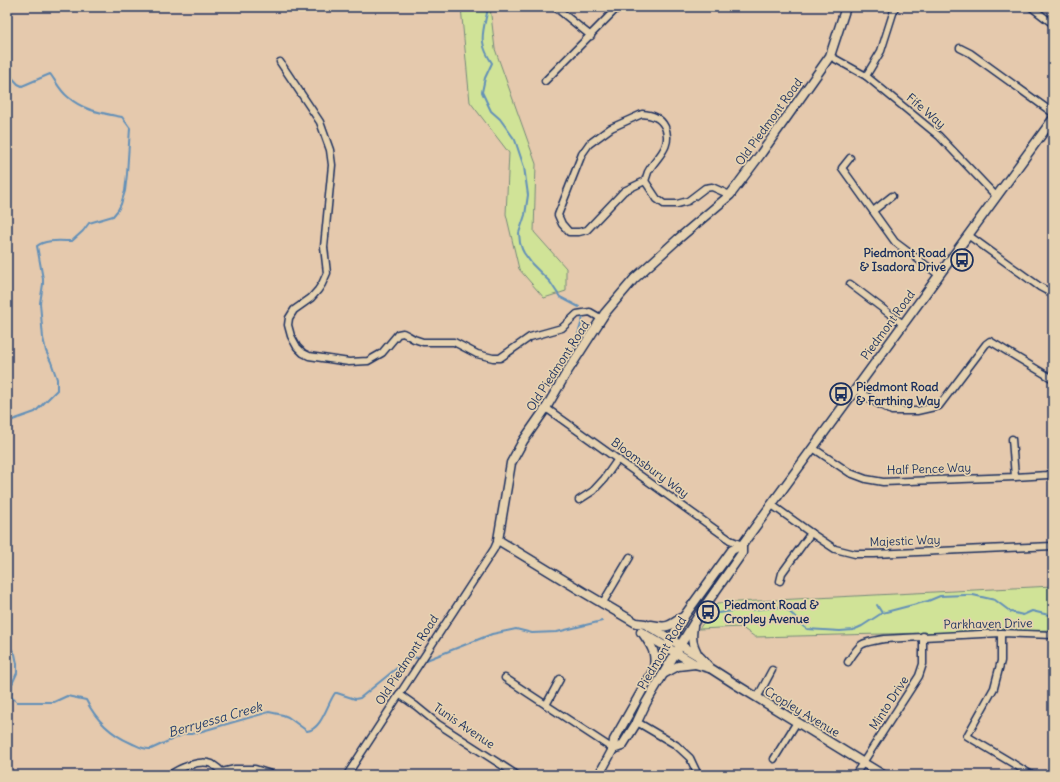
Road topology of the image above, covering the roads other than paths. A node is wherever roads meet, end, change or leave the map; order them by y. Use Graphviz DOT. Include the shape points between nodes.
graph roads {
  1 [pos="555,7"];
  2 [pos="618,7"];
  3 [pos="846,7"];
  4 [pos="895,7"];
  5 [pos="1031,7"];
  6 [pos="1053,24"];
  7 [pos="591,36"];
  8 [pos="960,48"];
  9 [pos="830,56"];
  10 [pos="280,62"];
  11 [pos="866,76"];
  12 [pos="545,81"];
  13 [pos="1053,114"];
  14 [pos="1053,119"];
  15 [pos="850,158"];
  16 [pos="645,181"];
  17 [pos="730,195"];
  18 [pos="892,196"];
  19 [pos="996,196"];
  20 [pos="873,211"];
  21 [pos="968,235"];
  22 [pos="939,275"];
  23 [pos="850,284"];
  24 [pos="1053,294"];
  25 [pos="602,319"];
  26 [pos="903,324"];
  27 [pos="1053,379"];
  28 [pos="856,389"];
  29 [pos="546,408"];
  30 [pos="1012,439"];
  31 [pos="813,448"];
  32 [pos="618,459"];
  33 [pos="1053,471"];
  34 [pos="1015,478"];
  35 [pos="579,500"];
  36 [pos="772,505"];
  37 [pos="811,534"];
  38 [pos="498,540"];
  39 [pos="742,545"];
  40 [pos="1053,546"];
  41 [pos="630,557"];
  42 [pos="780,581"];
  43 [pos="602,604"];
  44 [pos="685,615"];
  45 [pos="694,623"];
  46 [pos="643,628"];
  47 [pos="1001,633"];
  48 [pos="1053,635"];
  49 [pos="924,636"];
  50 [pos="669,644"];
  51 [pos="678,649"];
  52 [pos="700,657"];
  53 [pos="848,662"];
  54 [pos="695,664"];
  55 [pos="710,668"];
  56 [pos="772,670"];
  57 [pos="653,672"];
  58 [pos="663,675"];
  59 [pos="505,678"];
  60 [pos="560,679"];
  61 [pos="399,694"];
  62 [pos="757,698"];
  63 [pos="546,705"];
  64 [pos="637,722"];
  65 [pos="797,722"];
  66 [pos="613,749"];
  67 [pos="774,759"];
  68 [pos="863,763"];
  69 [pos="222,773"];
  70 [pos="170,775"];
  71 [pos="274,775"];
  72 [pos="347,775"];
  73 [pos="517,775"];
  74 [pos="598,775"];
  75 [pos="698,775"];
  76 [pos="855,775"];
  77 [pos="883,775"];
  78 [pos="1032,775"];
  1 -- 7 [label="street"];
  2 -- 7 [label="street"];
  3 -- 9 [label="main road, Old Piedmont Road"];
  4 -- 11 [label="street" via="881,51"];
  5 -- 6 [label="street"];
  7 -- 12 [label="street"];
  8 -- 13 [label="street"];
  9 -- 11 [label="street, Fife Way"];
  9 -- 17 [label="main road, Old Piedmont Road"];
  10 -- 25 [label="street" via="320,122 330,150 332,165 324,247 327,273 311,298 294,310 288,324 291,336 303,352 309,356 349,362 368,361 382,353 398,334 403,333 423,342 454,342 477,354 500,358 530,337 562,328 577,314 590,312"];
  11 -- 19 [label="street, Fife Way" via="939,136"];
  14 -- 19 [label="main road, Piedmont Road"];
  15 -- 20 [label="street" via="842,168"];
  16 -- 16 [label="street" via="624,191 587,230 569,232 562,224 558,215 588,144 611,128 642,114 659,118 667,133 663,153"];
  16 -- 17 [label="street" via="657,199 664,204 688,201 705,188 712,187"];
  17 -- 25 [label="main road, Old Piedmont Road" via="634,279"];
  18 -- 20 [label="street"];
  19 -- 21 [label="main road, Piedmont Road"];
  20 -- 22 [label="street" via="895,242"];
  21 -- 22 [label="main road, Piedmont Road"];
  21 -- 24 [label="street"];
  22 -- 26 [label="main road, Piedmont Road"];
  23 -- 26 [label="street"];
  25 -- 29 [label="main road, Old Piedmont Road"];
  26 -- 28 [label="main road, Piedmont Road"];
  27 -- 28 [label="street" via="990,341 939,406 917,411 892,411"];
  28 -- 31 [label="main road, Piedmont Road"];
  29 -- 32 [label="street, Bloomsbury Way"];
  29 -- 38 [label="main road, Old Piedmont Road" via="511,463"];
  30 -- 34 [label="street"];
  31 -- 34 [label="street, Half Pence Way" via="850,473 866,480 883,482"];
  31 -- 36 [label="main road, Piedmont Road"];
  32 -- 35 [label="street" via="593,491"];
  32 -- 39 [label="street, Bloomsbury Way" via="730,540"];
  33 -- 34 [label="street, Half Pence Way" via="1048,475"];
  36 -- 37 [label="street, Majestic Way"];
  36 -- 39 [label="main road, Piedmont Road"];
  37 -- 40 [label="street, Majestic Way" via="835,549 855,554"];
  37 -- 42 [label="street" via="782,573"];
  38 -- 43 [label="main road, Cropley Avenue"];
  38 -- 61 [label="street, Old Piedmont Road"];
  39 -- 44 [label="main road, Piedmont Road" via="732,550"];
  39 -- 45 [label="main road, Piedmont Road" via="742,553"];
  41 -- 43 [label="street"];
  43 -- 46 [label="main road, Cropley Avenue"];
  44 -- 46 [label="main road" via="663,628"];
  44 -- 50 [label="main road, Piedmont Road"];
  45 -- 51 [label="main road, Piedmont Road"];
  45 -- 52 [label="main road" via="692,642"];
  46 -- 50 [label="main road, Cropley Avenue"];
  46 -- 57 [label="main road" via="652,647"];
  47 -- 48 [label="street, Parkhaven Drive"];
  47 -- 49 [label="street, Parkhaven Drive"];
  47 -- 78 [label="street" via="1001,661 994,688 967,736"];
  49 -- 53 [label="street, Parkhaven Drive" via="868,641 857,648"];
  49 -- 68 [label="street, Minto Drive" via="923,664 919,676"];
  50 -- 51 [label="main road, Cropley Avenue"];
  50 -- 57 [label="main road, Piedmont Road"];
  51 -- 52 [label="main road, Cropley Avenue"];
  51 -- 54 [label="main road, Cropley Avenue"];
  51 -- 58 [label="main road, Piedmont Road"];
  52 -- 55 [label="main road, Cropley Avenue"];
  54 -- 55 [label="main road, Cropley Avenue"];
  54 -- 58 [label="main road" via="678,666"];
  55 -- 62 [label="main road, Cropley Avenue"];
  56 -- 62 [label="street"];
  57 -- 66 [label="main road, Piedmont Road" via="614,740"];
  58 -- 64 [label="main road, Piedmont Road"];
  59 -- 63 [label="street"];
  60 -- 63 [label="street"];
  61 -- 72 [label="street, Old Piedmont Road"];
  61 -- 73 [label="street, Tunis Avenue" via="438,724"];
  62 -- 65 [label="main road, Cropley Avenue"];
  63 -- 66 [label="street"];
  64 -- 66 [label="main road, Piedmont Road" via="622,746"];
  64 -- 75 [label="street" via="676,745 690,758"];
  65 -- 67 [label="street"];
  65 -- 68 [label="main road, Cropley Avenue"];
  66 -- 74 [label="main road, Piedmont Road"];
  68 -- 76 [label="street, Minto Drive"];
  68 -- 77 [label="main road, Cropley Avenue"];
  69 -- 70 [label="street" via="210,764 195,764"];
  69 -- 71 [label="street" via="235,769 254,769"];
}
